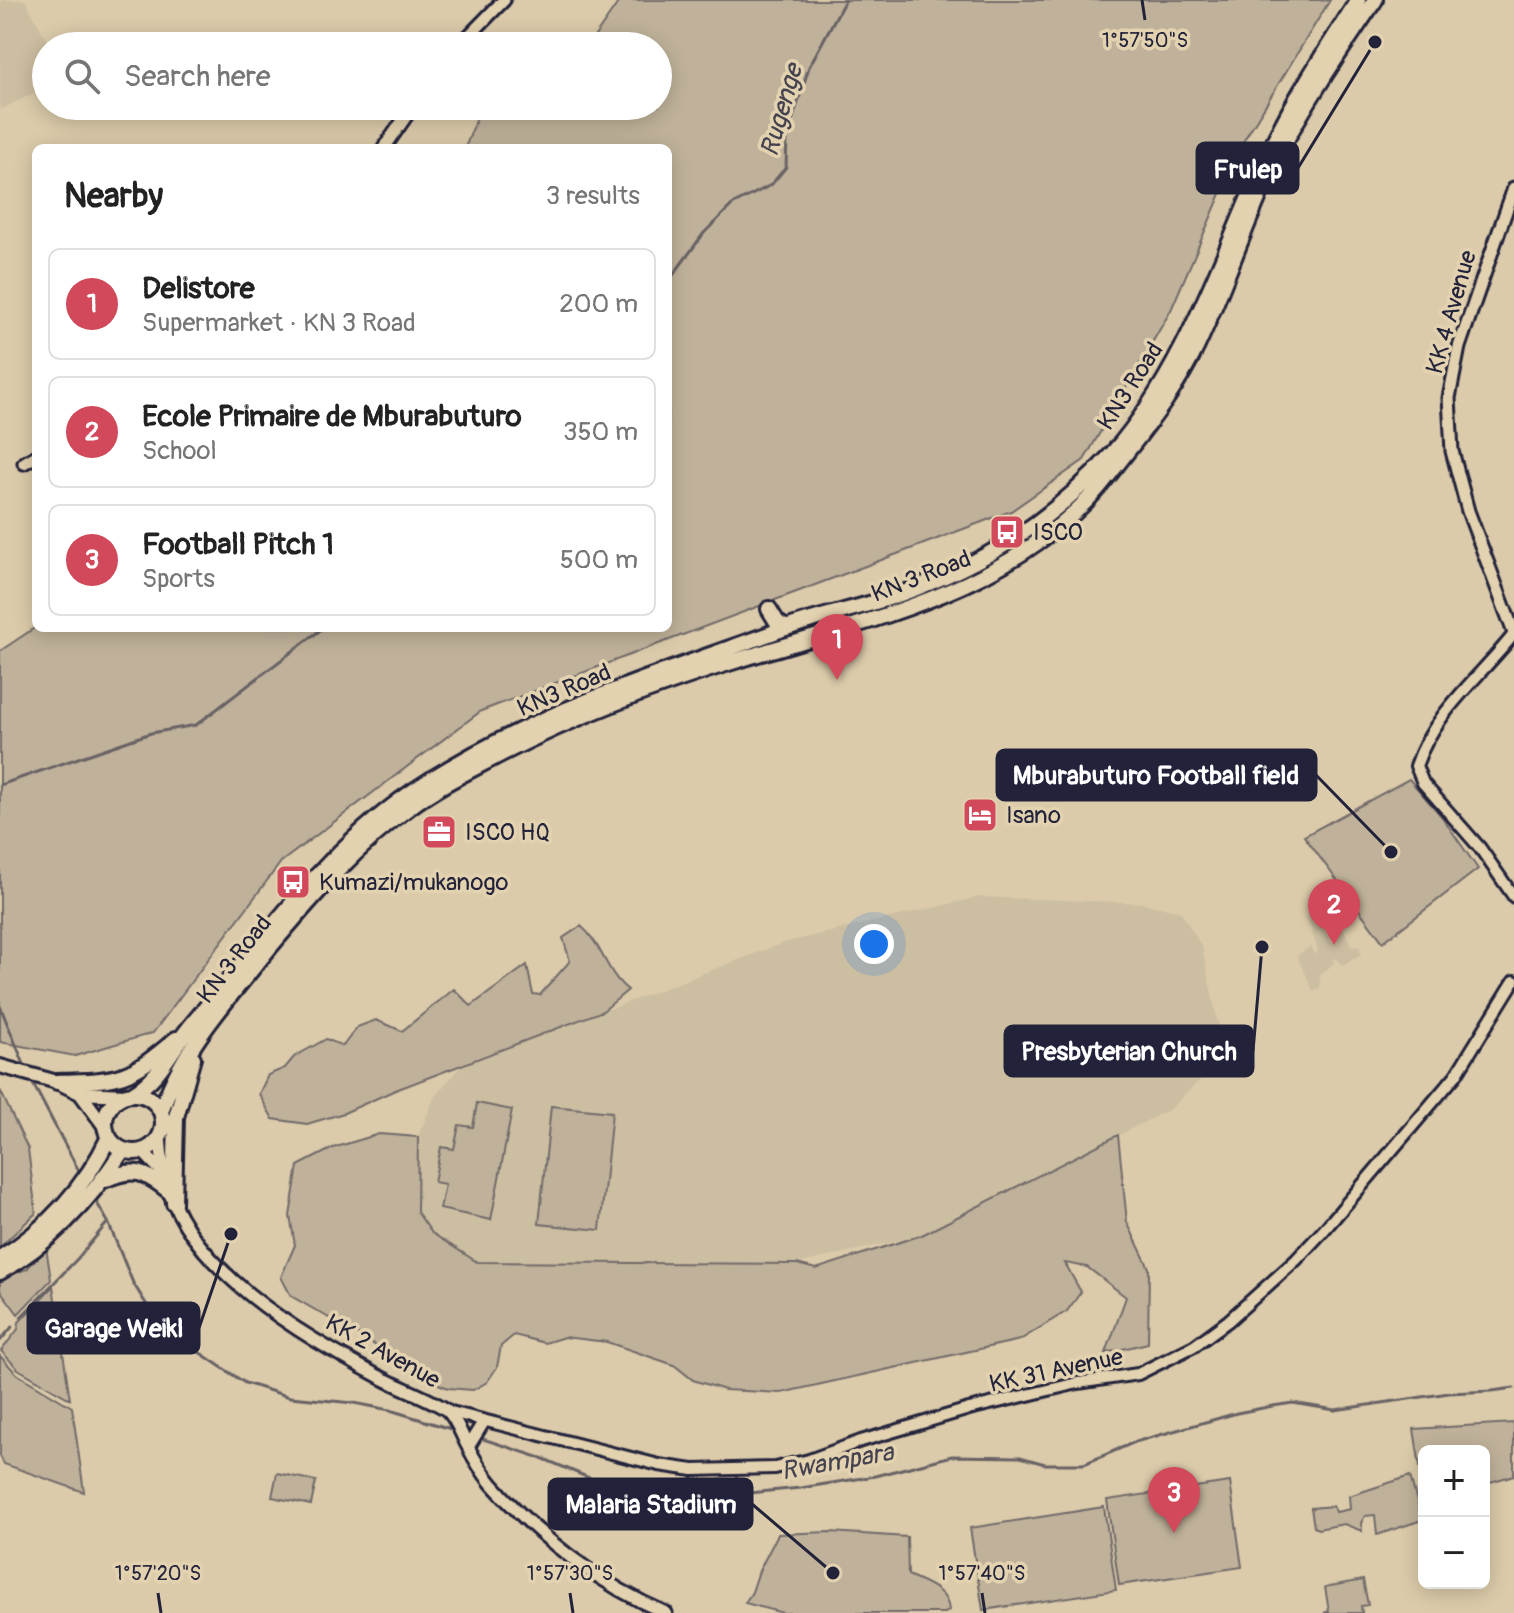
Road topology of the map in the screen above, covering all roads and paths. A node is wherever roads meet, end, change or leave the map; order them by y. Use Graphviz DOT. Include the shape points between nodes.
graph roads {
  1 [pos="504,0"];
  2 [pos="1358,0"];
  3 [pos="1375,0"];
  4 [pos="473,32"];
  5 [pos="1336,46"];
  6 [pos="403,120"];
  7 [pos="387,144"];
  8 [pos="1514,188"];
  9 [pos="32,458"];
  10 [pos="24,463"];
  11 [pos="769,609"];
  12 [pos="786,628"];
  13 [pos="1514,634"];
  14 [pos="1514,897"];
  15 [pos="1514,981"];
  16 [pos="188,1028"];
  17 [pos="199,1039"];
  18 [pos="0,1066"];
  19 [pos="57,1082"];
  20 [pos="80,1093"];
  21 [pos="129,1094"];
  22 [pos="161,1112"];
  23 [pos="107,1132"];
  24 [pos="160,1137"];
  25 [pos="123,1150"];
  26 [pos="142,1151"];
  27 [pos="164,1174"];
  28 [pos="103,1180"];
  29 [pos="172,1198"];
  30 [pos="0,1258"];
  31 [pos="0,1272"];
  32 [pos="447,1411"];
  33 [pos="484,1421"];
  34 [pos="468,1447"];
  35 [pos="666,1613"];
  1 -- 4 [label="main road"];
  2 -- 5 [label="highway, KN3 Road"];
  3 -- 5 [label="highway, KN 3 Road"];
  5 -- 12 [label="highway, KN3 Road" via="1276,136 1175,363 1114,451 1063,503 991,555 896,596"];
  5 -- 17 [label="highway, KN 3 Road" via="1279,154 1195,351 1156,416 1074,514 1006,564 951,592 644,692 541,734 412,804 371,837 308,902"];
  6 -- 7 [label="main road"];
  8 -- 13 [label="main road, KK 4 Avenue" via="1459,347 1449,398 1452,451 1468,511"];
  9 -- 10 [label="main road"];
  11 -- 12 [label="highway"];
  12 -- 16 [label="highway, KN3 Road" via="607,694 438,775 383,812 341,850"];
  13 -- 14 [label="street" via="1448,707 1416,766 1423,783"];
  15 -- 33 [label="street, KK 31 Avenue" via="1456,1075 1296,1260 1194,1346 1138,1374 969,1409 775,1468 693,1470 659,1465"];
  16 -- 19 [label="highway" via="135,1072 101,1081"];
  16 -- 21 [label="highway, KN3 Road" via="153,1079"];
  17 -- 22 [label="highway, KN 3 Road" via="173,1077"];
  17 -- 29 [label="highway" via="176,1117"];
  18 -- 19 [label="main road"];
  19 -- 20 [label="main road"];
  20 -- 21 [label="main road"];
  20 -- 23 [label="main road"];
  21 -- 22 [label="highway" via="151,1099"];
  21 -- 23 [label="highway" via="110,1107"];
  22 -- 24 [label="highway"];
  23 -- 25 [label="highway"];
  23 -- 30 [label="highway" via="95,1166 75,1190 28,1240"];
  24 -- 26 [label="highway"];
  24 -- 27 [label="main road, KK 2 Avenue"];
  25 -- 26 [label="highway"];
  25 -- 28 [label="highway"];
  26 -- 27 [label="main road, KK 2 Avenue"];
  27 -- 29 [label="main road, KK 2 Avenue"];
  28 -- 29 [label="highway" via="142,1173"];
  28 -- 31 [label="highway" via="29,1255"];
  29 -- 32 [label="main road, KK 2 Avenue" via="205,1252 244,1289 326,1347"];
  32 -- 33 [label="street, KK 31 Avenue"];
  32 -- 34 [label="main road, KK 2 Avenue"];
  33 -- 34 [label="main road"];
  34 -- 35 [label="main road, KK 2 Avenue" via="491,1482 568,1554"];
}
